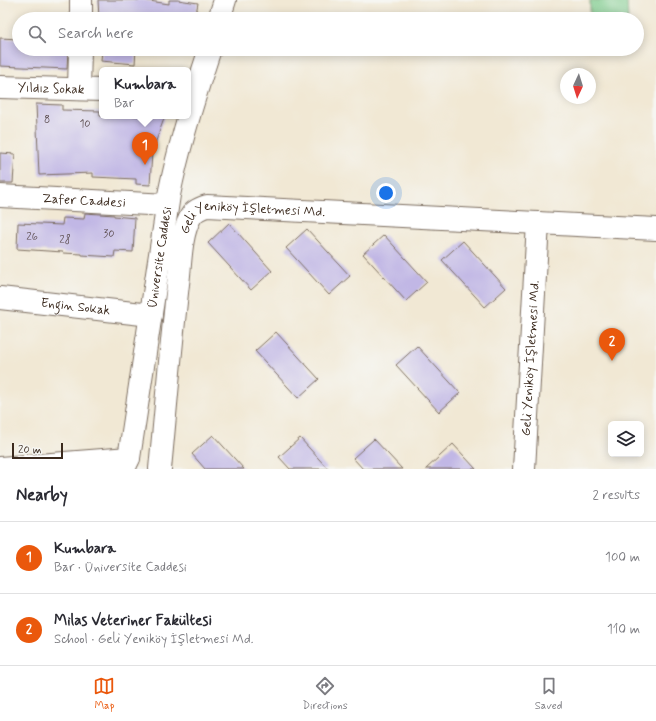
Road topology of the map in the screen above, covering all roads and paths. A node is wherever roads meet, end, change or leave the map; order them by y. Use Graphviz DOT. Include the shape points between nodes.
graph roads {
  1 [pos="81,0"];
  2 [pos="225,0"];
  3 [pos="81,12"];
  4 [pos="221,12"];
  5 [pos="80,56"];
  6 [pos="207,56"];
  7 [pos="0,87"];
  8 [pos="79,89"];
  9 [pos="99,90"];
  10 [pos="192,92"];
  11 [pos="186,119"];
  12 [pos="0,196"];
  13 [pos="167,205"];
  14 [pos="538,222"];
  15 [pos="656,229"];
  16 [pos="0,298"];
  17 [pos="151,315"];
  18 [pos="127,463"];
  19 [pos="0,468"];
  20 [pos="160,469"];
  21 [pos="524,469"];
  1 -- 3 [label="street"];
  2 -- 4 [label="street"];
  5 -- 8 [label="street"];
  6 -- 10 [label="street, Üniversite Caddesi"];
  7 -- 8 [label="street, Yıldız Sokak"];
  8 -- 9 [label="street, Yıldız Sokak"];
  11 -- 13 [label="street, Üniversite Caddesi"];
  12 -- 13 [label="street, Zafer Caddesi"];
  13 -- 17 [label="street, Üniversite Caddesi"];
  14 -- 15 [label="street, Geli Yeniköy İşletmesi Md."];
  14 -- 20 [label="street, Geli Yeniköy İşletmesi Md." via="207,206 200,208 190,217 184,239"];
  14 -- 21 [label="street, Geli Yeniköy İşletmesi Md."];
  16 -- 17 [label="street, Engin Sokak"];
  17 -- 18 [label="street, Üniversite Caddesi"];
  18 -- 19 [label="street"];
}
